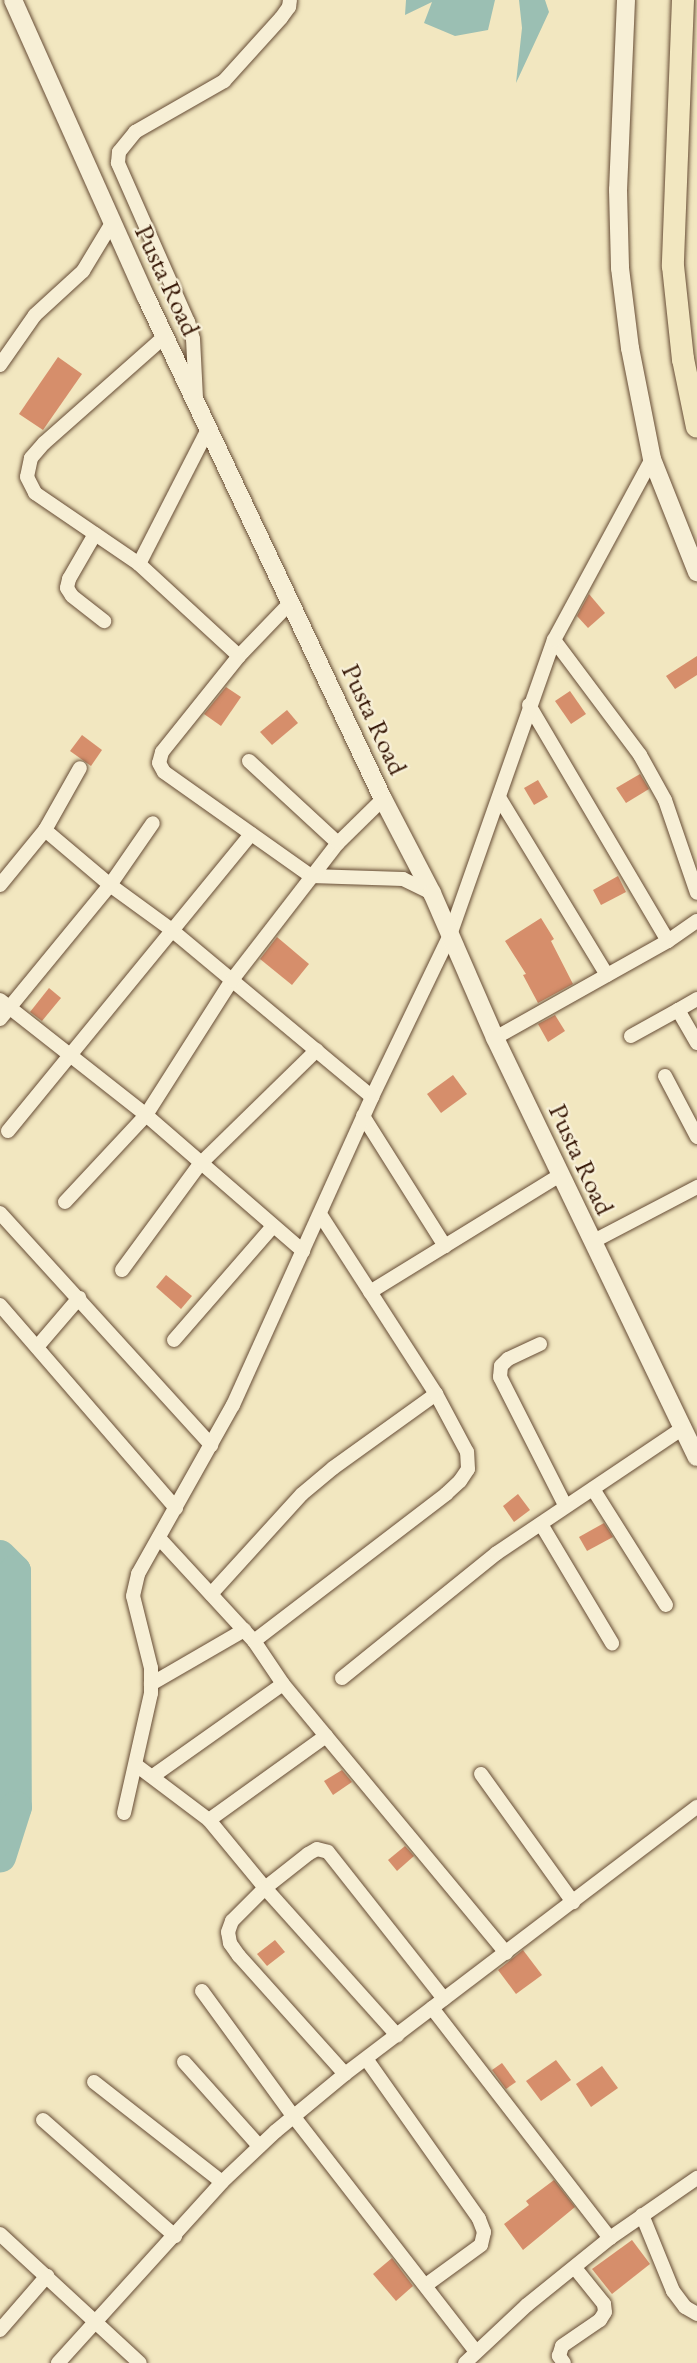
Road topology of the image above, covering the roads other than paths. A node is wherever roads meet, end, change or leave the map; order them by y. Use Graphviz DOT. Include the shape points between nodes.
graph roads {
  1 [pos="13,0"];
  2 [pos="290,0"];
  3 [pos="626,0"];
  4 [pos="683,0"];
  5 [pos="112,223"];
  6 [pos="164,337"];
  7 [pos="0,365"];
  8 [pos="196,403"];
  9 [pos="697,427"];
  10 [pos="208,429"];
  11 [pos="652,459"];
  12 [pos="95,534"];
  13 [pos="139,564"];
  14 [pos="697,572"];
  15 [pos="290,603"];
  16 [pos="104,621"];
  17 [pos="554,640"];
  18 [pos="239,656"];
  19 [pos="530,705"];
  20 [pos="249,760"];
  21 [pos="80,768"];
  22 [pos="383,799"];
  23 [pos="500,799"];
  24 [pos="153,823"];
  25 [pos="45,830"];
  26 [pos="251,834"];
  27 [pos="338,843"];
  28 [pos="5,870"];
  29 [pos="311,876"];
  30 [pos="0,885"];
  31 [pos="110,885"];
  32 [pos="432,893"];
  33 [pos="697,893"];
  34 [pos="697,921"];
  35 [pos="173,931"];
  36 [pos="450,935"];
  37 [pos="668,941"];
  38 [pos="607,975"];
  39 [pos="232,980"];
  40 [pos="697,999"];
  41 [pos="3,1009"];
  42 [pos="678,1010"];
  43 [pos="631,1036"];
  44 [pos="495,1038"];
  45 [pos="697,1043"];
  46 [pos="316,1050"];
  47 [pos="71,1055"];
  48 [pos="664,1076"];
  49 [pos="372,1096"];
  50 [pos="146,1115"];
  51 [pos="363,1116"];
  52 [pos="8,1131"];
  53 [pos="697,1137"];
  54 [pos="200,1164"];
  55 [pos="560,1175"];
  56 [pos="697,1187"];
  57 [pos="64,1202"];
  58 [pos="0,1213"];
  59 [pos="320,1214"];
  60 [pos="273,1226"];
  61 [pos="592,1242"];
  62 [pos="445,1246"];
  63 [pos="303,1251"];
  64 [pos="122,1270"];
  65 [pos="370,1292"];
  66 [pos="79,1298"];
  67 [pos="0,1305"];
  68 [pos="174,1340"];
  69 [pos="540,1344"];
  70 [pos="37,1347"];
  71 [pos="436,1394"];
  72 [pos="683,1428"];
  73 [pos="211,1445"];
  74 [pos="697,1457"];
  75 [pos="593,1489"];
  76 [pos="565,1505"];
  77 [pos="176,1508"];
  78 [pos="540,1524"];
  79 [pos="159,1538"];
  80 [pos="211,1594"];
  81 [pos="666,1605"];
  82 [pos="249,1636"];
  83 [pos="612,1643"];
  84 [pos="342,1678"];
  85 [pos="151,1684"];
  86 [pos="284,1684"];
  87 [pos="326,1737"];
  88 [pos="136,1765"];
  89 [pos="481,1774"];
  90 [pos="153,1776"];
  91 [pos="697,1807"];
  92 [pos="124,1813"];
  93 [pos="209,1820"];
  94 [pos="265,1888"];
  95 [pos="573,1902"];
  96 [pos="506,1953"];
  97 [pos="202,1991"];
  98 [pos="444,2000"];
  99 [pos="432,2008"];
  100 [pos="397,2035"];
  101 [pos="367,2060"];
  102 [pos="184,2061"];
  103 [pos="345,2074"];
  104 [pos="94,2082"];
  105 [pos="294,2117"];
  106 [pos="43,2120"];
  107 [pos="259,2146"];
  108 [pos="697,2178"];
  109 [pos="222,2182"];
  110 [pos="642,2215"];
  111 [pos="0,2234"];
  112 [pos="175,2236"];
  113 [pos="610,2238"];
  114 [pos="575,2268"];
  115 [pos="47,2276"];
  116 [pos="426,2285"];
  117 [pos="697,2314"];
  118 [pos="97,2321"];
  119 [pos="0,2330"];
  120 [pos="476,2352"];
  121 [pos="58,2363"];
  122 [pos="140,2363"];
  123 [pos="465,2363"];
  124 [pos="564,2363"];
  1 -- 5 [label="street, Pusta Road"];
  2 -- 8 [label="street" via="285,13 224,81 135,132 119,152 118,163 190,330"];
  3 -- 11 [label="street" via="618,189 620,268 630,348"];
  4 -- 9 [label="main road" via="673,267 683,359"];
  5 -- 6 [label="street, Pusta Road"];
  5 -- 7 [label="street" via="83,272 35,315"];
  6 -- 8 [label="street, Pusta Road"];
  6 -- 12 [label="street" via="30,458 27,477 36,493"];
  8 -- 10 [label="street, Pusta Road"];
  10 -- 13 [label="street"];
  10 -- 15 [label="street, Pusta Road"];
  11 -- 14 [label="street"];
  11 -- 17 [label="street"];
  12 -- 13 [label="street"];
  12 -- 16 [label="street" via="67,588"];
  13 -- 18 [label="street"];
  15 -- 18 [label="street"];
  15 -- 22 [label="street, Pusta Road"];
  17 -- 19 [label="street"];
  17 -- 33 [label="street" via="640,755 665,800"];
  18 -- 26 [label="street" via="162,752 159,763 164,772"];
  19 -- 23 [label="street"];
  19 -- 37 [label="street"];
  20 -- 27 [label="street"];
  21 -- 25 [label="street"];
  22 -- 27 [label="street"];
  22 -- 32 [label="street, Pusta Road"];
  23 -- 36 [label="street"];
  23 -- 38 [label="street"];
  24 -- 31 [label="street"];
  25 -- 28 [label="street"];
  25 -- 31 [label="street"];
  26 -- 29 [label="street"];
  26 -- 35 [label="street"];
  27 -- 29 [label="street"];
  28 -- 30 [label="street"];
  29 -- 32 [label="street" via="403,879"];
  29 -- 39 [label="street"];
  31 -- 35 [label="street"];
  31 -- 41 [label="street"];
  32 -- 36 [label="street, Pusta Road"];
  34 -- 37 [label="street"];
  35 -- 39 [label="street"];
  35 -- 47 [label="street"];
  36 -- 44 [label="street, Pusta Road"];
  36 -- 49 [label="street"];
  37 -- 38 [label="street"];
  38 -- 44 [label="street"];
  39 -- 46 [label="street"];
  39 -- 50 [label="street"];
  40 -- 42 [label="street"];
  41 -- 47 [label="street"];
  42 -- 43 [label="street"];
  42 -- 45 [label="street"];
  44 -- 55 [label="street, Pusta Road"];
  46 -- 49 [label="street"];
  46 -- 54 [label="street"];
  47 -- 50 [label="street"];
  47 -- 52 [label="street"];
  48 -- 53 [label="street"];
  49 -- 51 [label="street"];
  50 -- 54 [label="street"];
  50 -- 57 [label="street"];
  51 -- 59 [label="street"];
  51 -- 62 [label="street"];
  54 -- 60 [label="street"];
  54 -- 64 [label="street"];
  55 -- 61 [label="street, Pusta Road"];
  55 -- 62 [label="street"];
  56 -- 61 [label="street"];
  58 -- 66 [label="street"];
  59 -- 63 [label="street"];
  59 -- 65 [label="street"];
  60 -- 63 [label="street"];
  60 -- 68 [label="street"];
  61 -- 72 [label="street, Pusta Road"];
  62 -- 65 [label="street"];
  63 -- 73 [label="street"];
  65 -- 71 [label="street"];
  66 -- 70 [label="street"];
  66 -- 73 [label="street"];
  67 -- 70 [label="street"];
  69 -- 76 [label="street" via="508,1359 501,1366 500,1377"];
  70 -- 77 [label="street"];
  71 -- 80 [label="street" via="302,1494"];
  71 -- 82 [label="street" via="467,1452 468,1469 460,1482"];
  72 -- 74 [label="street, Pusta Road"];
  72 -- 75 [label="street"];
  73 -- 77 [label="street"];
  75 -- 76 [label="street"];
  75 -- 81 [label="street"];
  76 -- 78 [label="street"];
  77 -- 79 [label="street"];
  78 -- 83 [label="street"];
  78 -- 84 [label="street" via="497,1553"];
  79 -- 80 [label="street"];
  79 -- 85 [label="street" via="138,1574 133,1596 151,1668"];
  80 -- 82 [label="street"];
  82 -- 85 [label="street"];
  82 -- 86 [label="street"];
  85 -- 88 [label="street"];
  86 -- 87 [label="street"];
  86 -- 90 [label="street"];
  87 -- 93 [label="street"];
  87 -- 96 [label="street"];
  88 -- 90 [label="street"];
  88 -- 92 [label="street"];
  89 -- 95 [label="street"];
  90 -- 93 [label="street"];
  91 -- 95 [label="street"];
  93 -- 94 [label="street"];
  94 -- 98 [label="street" via="316,1849 328,1852"];
  94 -- 100 [label="street"];
  94 -- 103 [label="street" via="232,1921 228,1932 231,1943"];
  95 -- 96 [label="street"];
  96 -- 98 [label="street"];
  97 -- 105 [label="street"];
  98 -- 99 [label="street"];
  99 -- 100 [label="street"];
  99 -- 113 [label="street"];
  100 -- 101 [label="street"];
  101 -- 103 [label="street"];
  101 -- 116 [label="street" via="479,2219 484,2232 481,2245"];
  102 -- 107 [label="street"];
  103 -- 105 [label="street"];
  104 -- 109 [label="street"];
  105 -- 107 [label="street"];
  105 -- 116 [label="street"];
  106 -- 112 [label="street"];
  107 -- 109 [label="street"];
  108 -- 110 [label="street"];
  109 -- 112 [label="street"];
  110 -- 113 [label="street"];
  110 -- 117 [label="street" via="674,2291 685,2307"];
  111 -- 115 [label="street"];
  112 -- 118 [label="street"];
  113 -- 114 [label="street"];
  114 -- 120 [label="street"];
  114 -- 124 [label="street" via="604,2304 605,2312 600,2320 562,2346 560,2356"];
  115 -- 118 [label="street"];
  115 -- 119 [label="street"];
  116 -- 120 [label="street"];
  118 -- 121 [label="street"];
  118 -- 122 [label="street"];
  120 -- 123 [label="street"];
}
